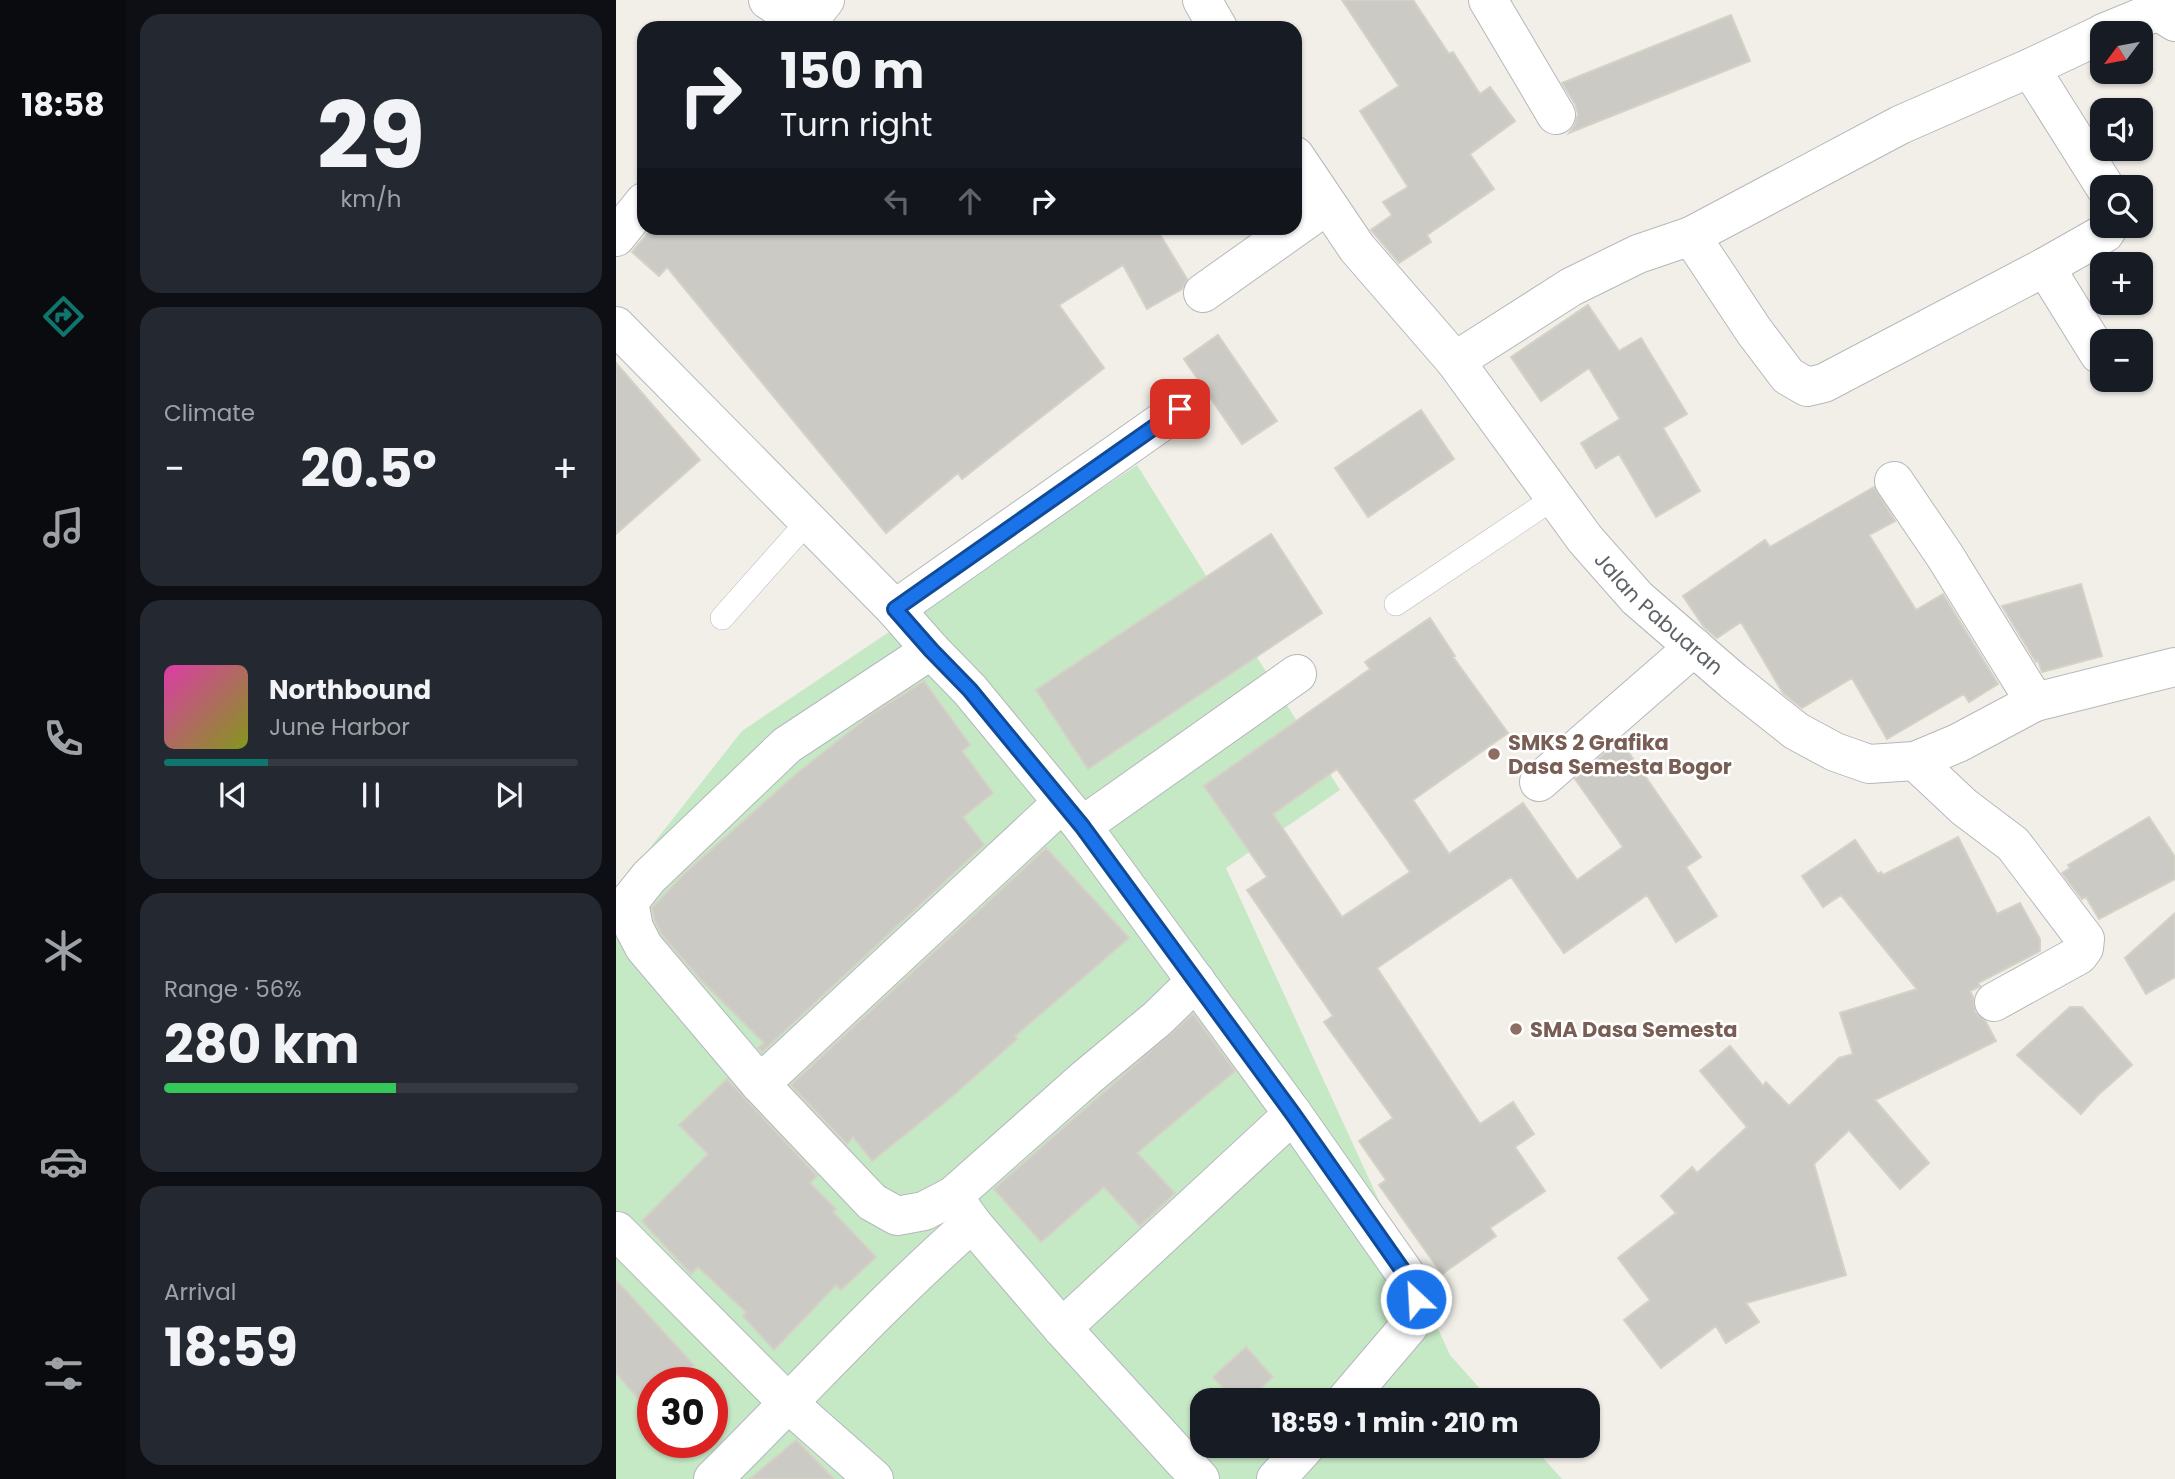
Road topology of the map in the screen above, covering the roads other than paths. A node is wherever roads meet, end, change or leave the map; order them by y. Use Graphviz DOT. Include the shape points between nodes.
graph roads {
  1 [pos="768,0"];
  2 [pos="1202,0"];
  3 [pos="1488,0"];
  4 [pos="811,18"];
  5 [pos="1214,21"];
  6 [pos="2131,21"];
  7 [pos="2175,22"];
  8 [pos="2090,40"];
  9 [pos="2031,68"];
  10 [pos="1556,115"];
  11 [pos="1302,167"];
  12 [pos="2098,175"];
  13 [pos="1327,205"];
  14 [pos="637,211"];
  15 [pos="1302,223"];
  16 [pos="1285,235"];
  17 [pos="1691,236"];
  18 [pos="616,237"];
  19 [pos="2096,238"];
  20 [pos="2045,267"];
  21 [pos="1203,293"];
  22 [pos="616,326"];
  23 [pos="2090,340"];
  24 [pos="1455,361"];
  25 [pos="1180,409"];
  26 [pos="1894,481"];
  27 [pos="1554,498"];
  28 [pos="809,520"];
  29 [pos="1396,604"];
  30 [pos="895,609"];
  31 [pos="722,618"];
  32 [pos="1694,647"];
  33 [pos="931,650"];
  34 [pos="2175,667"];
  35 [pos="1297,674"];
  36 [pos="2035,702"];
  37 [pos="1914,761"];
  38 [pos="1539,782"];
  39 [pos="1072,815"];
  40 [pos="1196,981"];
  41 [pos="1994,1002"];
  42 [pos="760,1084"];
  43 [pos="1293,1114"];
  44 [pos="962,1209"];
  45 [pos="617,1231"];
  46 [pos="1062,1328"];
  47 [pos="1356,1388"];
  48 [pos="789,1404"];
  49 [pos="1295,1458"];
  50 [pos="713,1479"];
  51 [pos="874,1479"];
  52 [pos="1200,1479"];
  53 [pos="1276,1479"];
  1 -- 4 [label="street"];
  2 -- 5 [label="street"];
  3 -- 10 [label="street"];
  6 -- 7 [label="street" via="2159,12"];
  8 -- 9 [label="street"];
  9 -- 12 [label="street"];
  9 -- 17 [label="street" via="1900,125"];
  11 -- 13 [label="street, Jalan Pabuaran"];
  13 -- 15 [label="street"];
  13 -- 24 [label="street, Jalan Pabuaran" via="1357,248"];
  14 -- 18 [label="street"];
  16 -- 21 [label="street"];
  17 -- 20 [label="street" via="1788,376 1807,387 1824,383"];
  17 -- 24 [label="street" via="1638,254 1571,288"];
  19 -- 20 [label="street"];
  20 -- 23 [label="street"];
  22 -- 28 [label="street"];
  24 -- 27 [label="street, Jalan Pabuaran"];
  25 -- 30 [label="street"];
  26 -- 36 [label="street"];
  27 -- 29 [label="lane"];
  27 -- 32 [label="street, Jalan Pabuaran" via="1637,598"];
  28 -- 30 [label="street"];
  28 -- 31 [label="lane"];
  30 -- 33 [label="street"];
  32 -- 37 [label="street, Jalan Pabuaran" via="1805,737 1869,764"];
  32 -- 38 [label="street"];
  33 -- 39 [label="street" via="970,690"];
  33 -- 42 [label="street" via="787,745 649,877 629,902 644,947"];
  34 -- 36 [label="street, Jalan Pabuaran"];
  35 -- 39 [label="street"];
  36 -- 37 [label="street, Jalan Pabuaran"];
  37 -- 41 [label="street" via="2013,844 2085,939 2080,955"];
  39 -- 40 [label="street"];
  39 -- 42 [label="street"];
  40 -- 43 [label="street"];
  40 -- 44 [label="street" via="1086,1078"];
  42 -- 44 [label="street" via="872,1202 897,1216"];
  43 -- 46 [label="street"];
  43 -- 47 [label="street" via="1413,1285 1416,1308 1409,1326"];
  44 -- 46 [label="street"];
  44 -- 48 [label="street" via="899,1290"];
  45 -- 48 [label="street"];
  46 -- 52 [label="street"];
  48 -- 50 [label="street"];
  48 -- 51 [label="street"];
  49 -- 53 [label="street"];
}
